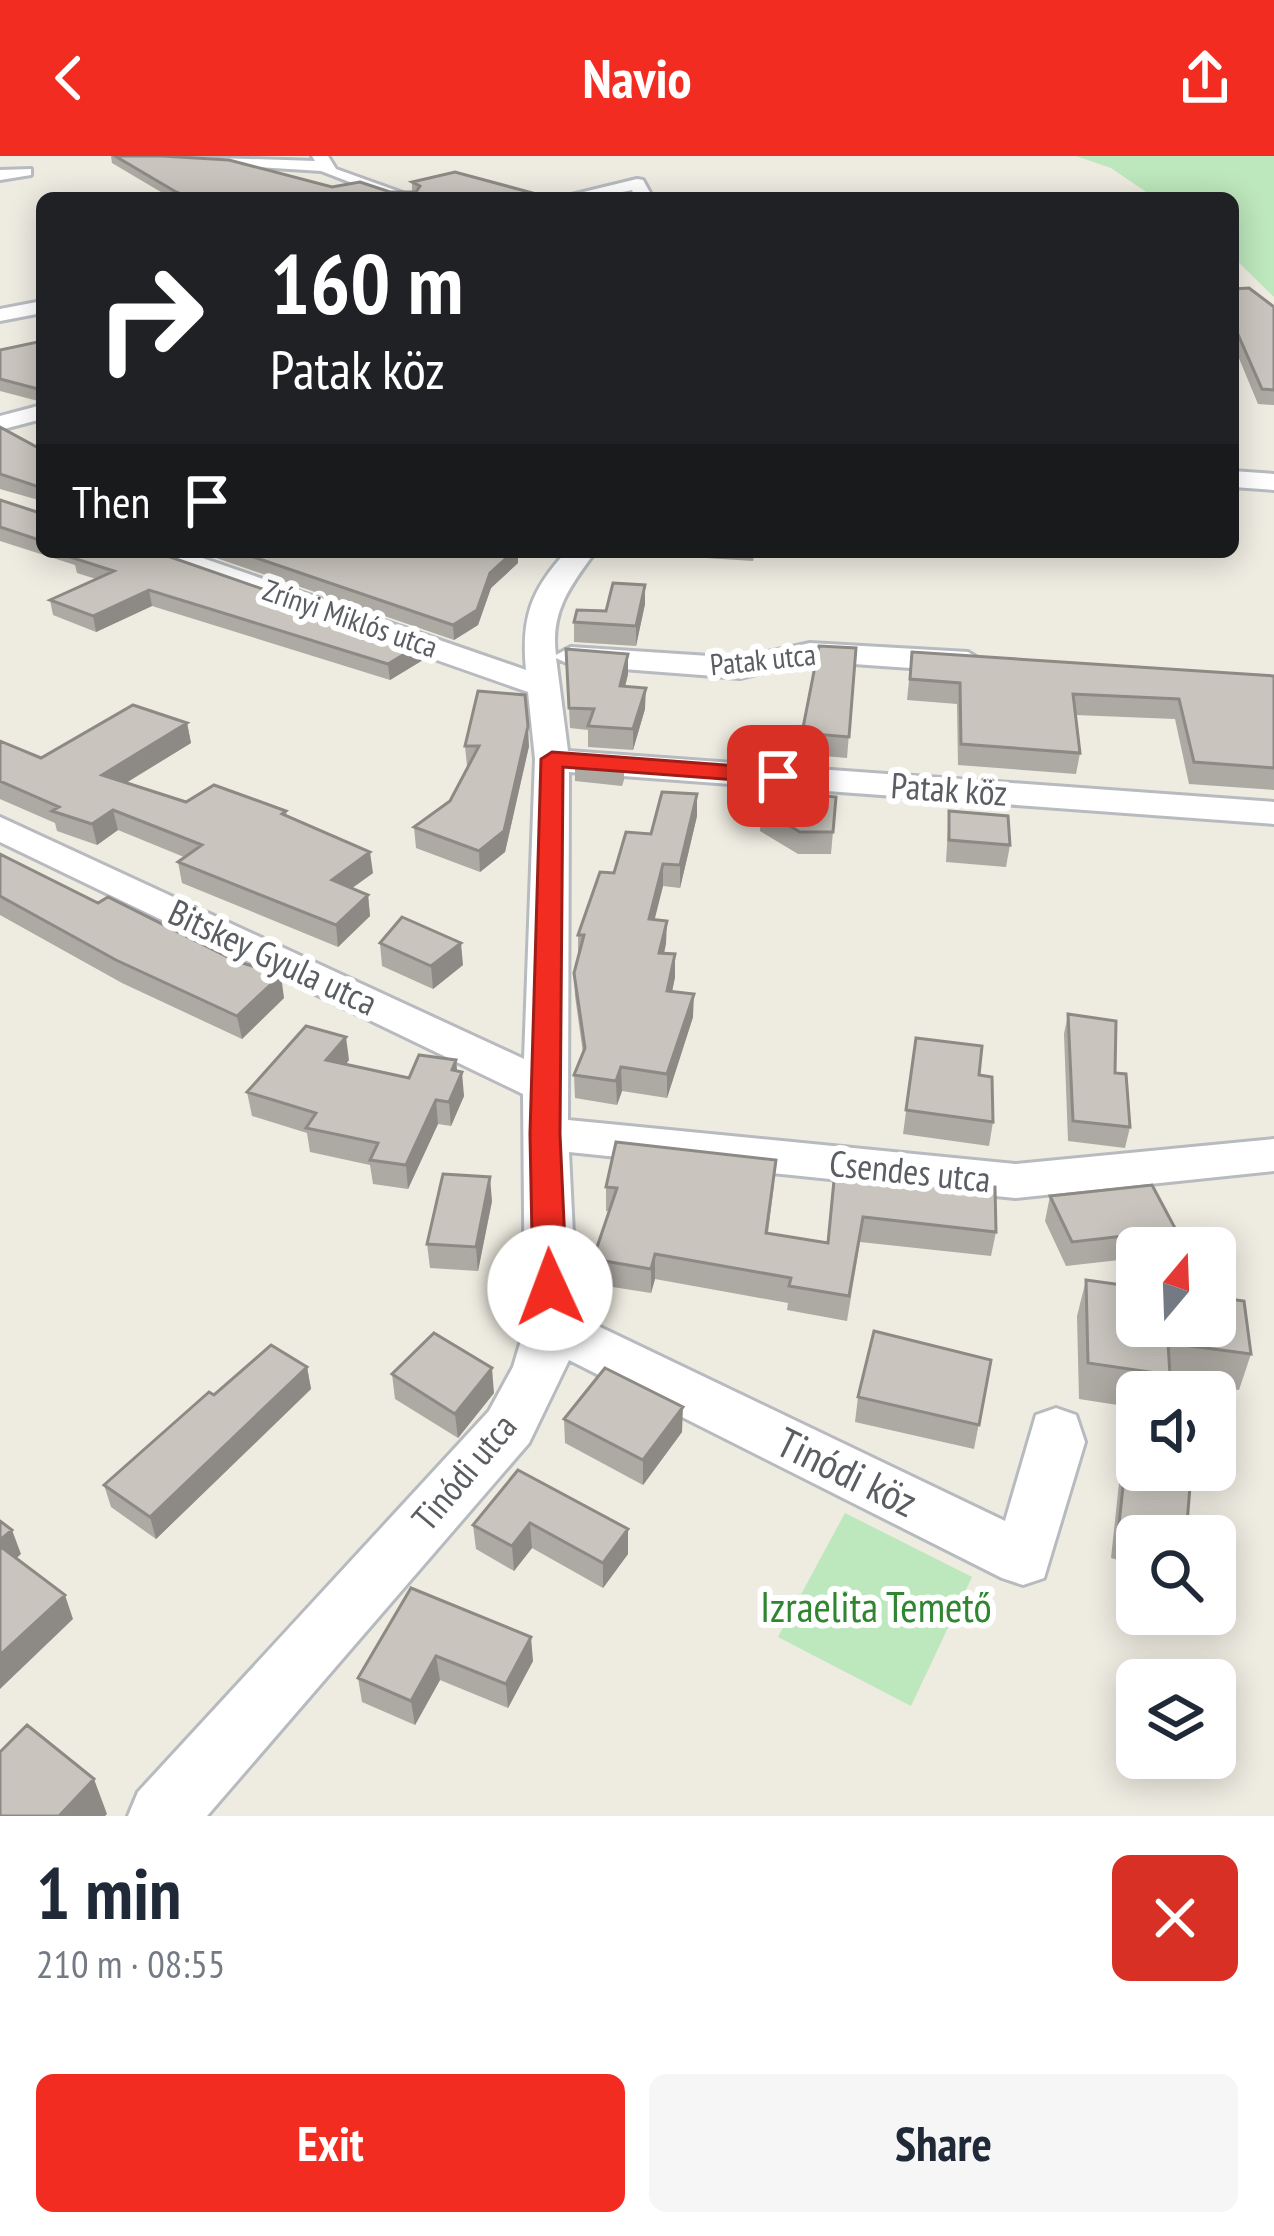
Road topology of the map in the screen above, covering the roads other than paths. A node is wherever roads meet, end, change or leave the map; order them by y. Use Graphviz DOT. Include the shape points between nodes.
graph roads {
  1 [pos="162,156"];
  2 [pos="321,161"];
  3 [pos="25,172"];
  4 [pos="0,175"];
  5 [pos="395,192"];
  6 [pos="36,308"];
  7 [pos="0,315"];
  8 [pos="36,414"];
  9 [pos="0,423"];
  10 [pos="1239,479"];
  11 [pos="1274,482"];
  12 [pos="177,558"];
  13 [pos="576,558"];
  14 [pos="993,664"];
  15 [pos="541,669"];
  16 [pos="552,759"];
  17 [pos="1274,813"];
  18 [pos="0,828"];
  19 [pos="545,1110"];
  20 [pos="1274,1155"];
  21 [pos="551,1327"];
  22 [pos="1056,1431"];
  23 [pos="162,1816"];
  1 -- 2 [label="street"];
  2 -- 5 [label="street"];
  3 -- 4 [label="street"];
  6 -- 7 [label="street"];
  8 -- 9 [label="street"];
  10 -- 11 [label="street"];
  12 -- 15 [label="street, Zrínyi Miklós utca"];
  13 -- 15 [label="street, Tinódi utca" via="551,586 538,636"];
  14 -- 15 [label="street, Patak utca" via="810,652 740,668"];
  15 -- 16 [label="street, Tinódi utca"];
  16 -- 17 [label="street, Patak köz"];
  16 -- 19 [label="street, Tinódi utca"];
  18 -- 19 [label="street, Bitskey Gyula utca"];
  19 -- 20 [label="street, Csendes utca" via="1015,1181"];
  19 -- 21 [label="street, Tinódi utca"];
  21 -- 22 [label="street, Tinódi köz" via="1023,1559"];
  21 -- 23 [label="street, Tinódi utca" via="509,1427"];
}
